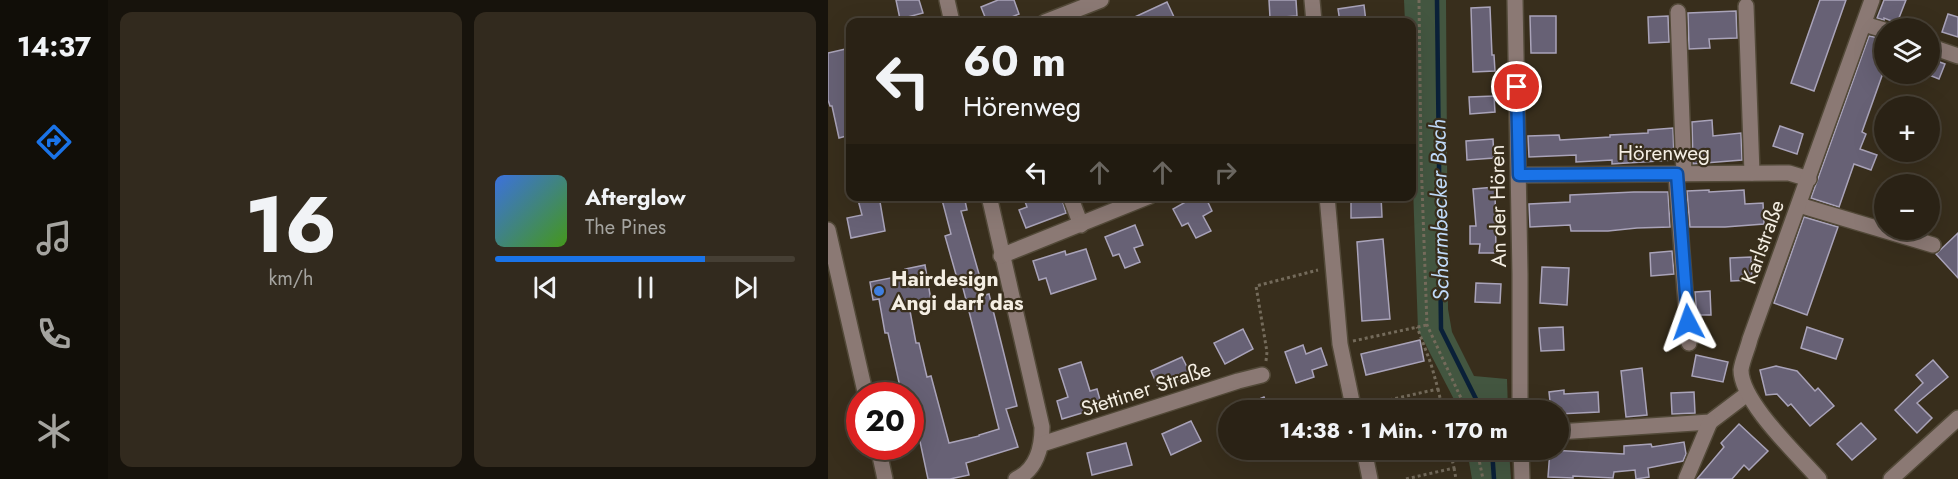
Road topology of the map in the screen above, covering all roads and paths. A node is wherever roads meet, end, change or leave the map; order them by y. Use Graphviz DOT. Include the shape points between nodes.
graph roads {
  1 [pos="947,0"];
  2 [pos="1101,0"];
  3 [pos="1312,0"];
  4 [pos="1419,0"];
  5 [pos="1515,0"];
  6 [pos="1872,0"];
  7 [pos="1746,6"];
  8 [pos="1678,12"];
  9 [pos="950,18"];
  10 [pos="1055,18"];
  11 [pos="1314,18"];
  12 [pos="1864,24"];
  13 [pos="1874,27"];
  14 [pos="1940,50"];
  15 [pos="1958,56"];
  16 [pos="1752,173"];
  17 [pos="1680,174"];
  18 [pos="1519,175"];
  19 [pos="1809,179"];
  20 [pos="990,201"];
  21 [pos="1072,201"];
  22 [pos="1137,201"];
  23 [pos="1327,201"];
  24 [pos="1799,205"];
  25 [pos="1081,225"];
  26 [pos="828,230"];
  27 [pos="1932,245"];
  28 [pos="1001,256"];
  29 [pos="1332,266"];
  30 [pos="1427,325"];
  31 [pos="1417,327"];
  32 [pos="1689,343"];
  33 [pos="1340,344"];
  34 [pos="1262,375"];
  35 [pos="863,382"];
  36 [pos="1438,389"];
  37 [pos="1747,394"];
  38 [pos="1352,400"];
  39 [pos="1392,400"];
  40 [pos="1440,400"];
  41 [pos="1462,400"];
  42 [pos="1520,400"];
  43 [pos="1958,418"];
  44 [pos="1710,422"];
  45 [pos="1569,431"];
  46 [pos="1042,444"];
  47 [pos="881,460"];
  48 [pos="1366,460"];
  49 [pos="1452,460"];
  50 [pos="1480,460"];
  51 [pos="1521,460"];
  52 [pos="1454,468"];
  53 [pos="885,479"];
  54 [pos="1016,479"];
  55 [pos="1370,479"];
  56 [pos="1406,479"];
  57 [pos="1456,479"];
  58 [pos="1483,479"];
  59 [pos="1522,479"];
  60 [pos="1686,479"];
  61 [pos="1819,479"];
  62 [pos="1891,479"];
  1 -- 9 [label="street"];
  2 -- 10 [label="street"];
  3 -- 11 [label="street"];
  4 -- 30 [label="path"];
  5 -- 18 [label="street, An der Hören"];
  6 -- 12 [label="street, Karlstraße"];
  7 -- 16 [label="street"];
  8 -- 17 [label="street"];
  12 -- 13 [label="street"];
  12 -- 19 [label="street, Karlstraße"];
  14 -- 15 [label="street"];
  16 -- 17 [label="street, Hörenweg"];
  16 -- 19 [label="street, Hörenweg" via="1789,173"];
  17 -- 18 [label="street, Hörenweg"];
  17 -- 32 [label="street"];
  18 -- 42 [label="street, An der Hören"];
  19 -- 24 [label="street, Karlstraße"];
  20 -- 28 [label="street"];
  21 -- 25 [label="street"];
  22 -- 25 [label="street"];
  23 -- 29 [label="street"];
  24 -- 27 [label="street"];
  24 -- 37 [label="street, Karlstraße" via="1741,370"];
  25 -- 28 [label="street"];
  26 -- 35 [label="street"];
  28 -- 46 [label="street" via="1039,409"];
  29 -- 33 [label="street"];
  29 -- 34 [label="path" via="1256,286 1268,352"];
  30 -- 31 [label="path"];
  30 -- 41 [label="path"];
  31 -- 33 [label="path"];
  31 -- 36 [label="path"];
  33 -- 38 [label="street"];
  34 -- 46 [label="street, Stettiner Straße"];
  36 -- 39 [label="path"];
  36 -- 40 [label="path"];
  37 -- 44 [label="street"];
  37 -- 61 [label="street, Karlstraße"];
  43 -- 62 [label="street"];
  44 -- 45 [label="street"];
  44 -- 60 [label="street"];
  46 -- 54 [label="street" via="1033,466"];
  47 -- 53 [label="street"];
  48 -- 55 [label="street"];
  49 -- 52 [label="path"];
  50 -- 58 [label="path"];
  51 -- 59 [label="street"];
  52 -- 56 [label="path"];
  52 -- 57 [label="path"];
}
